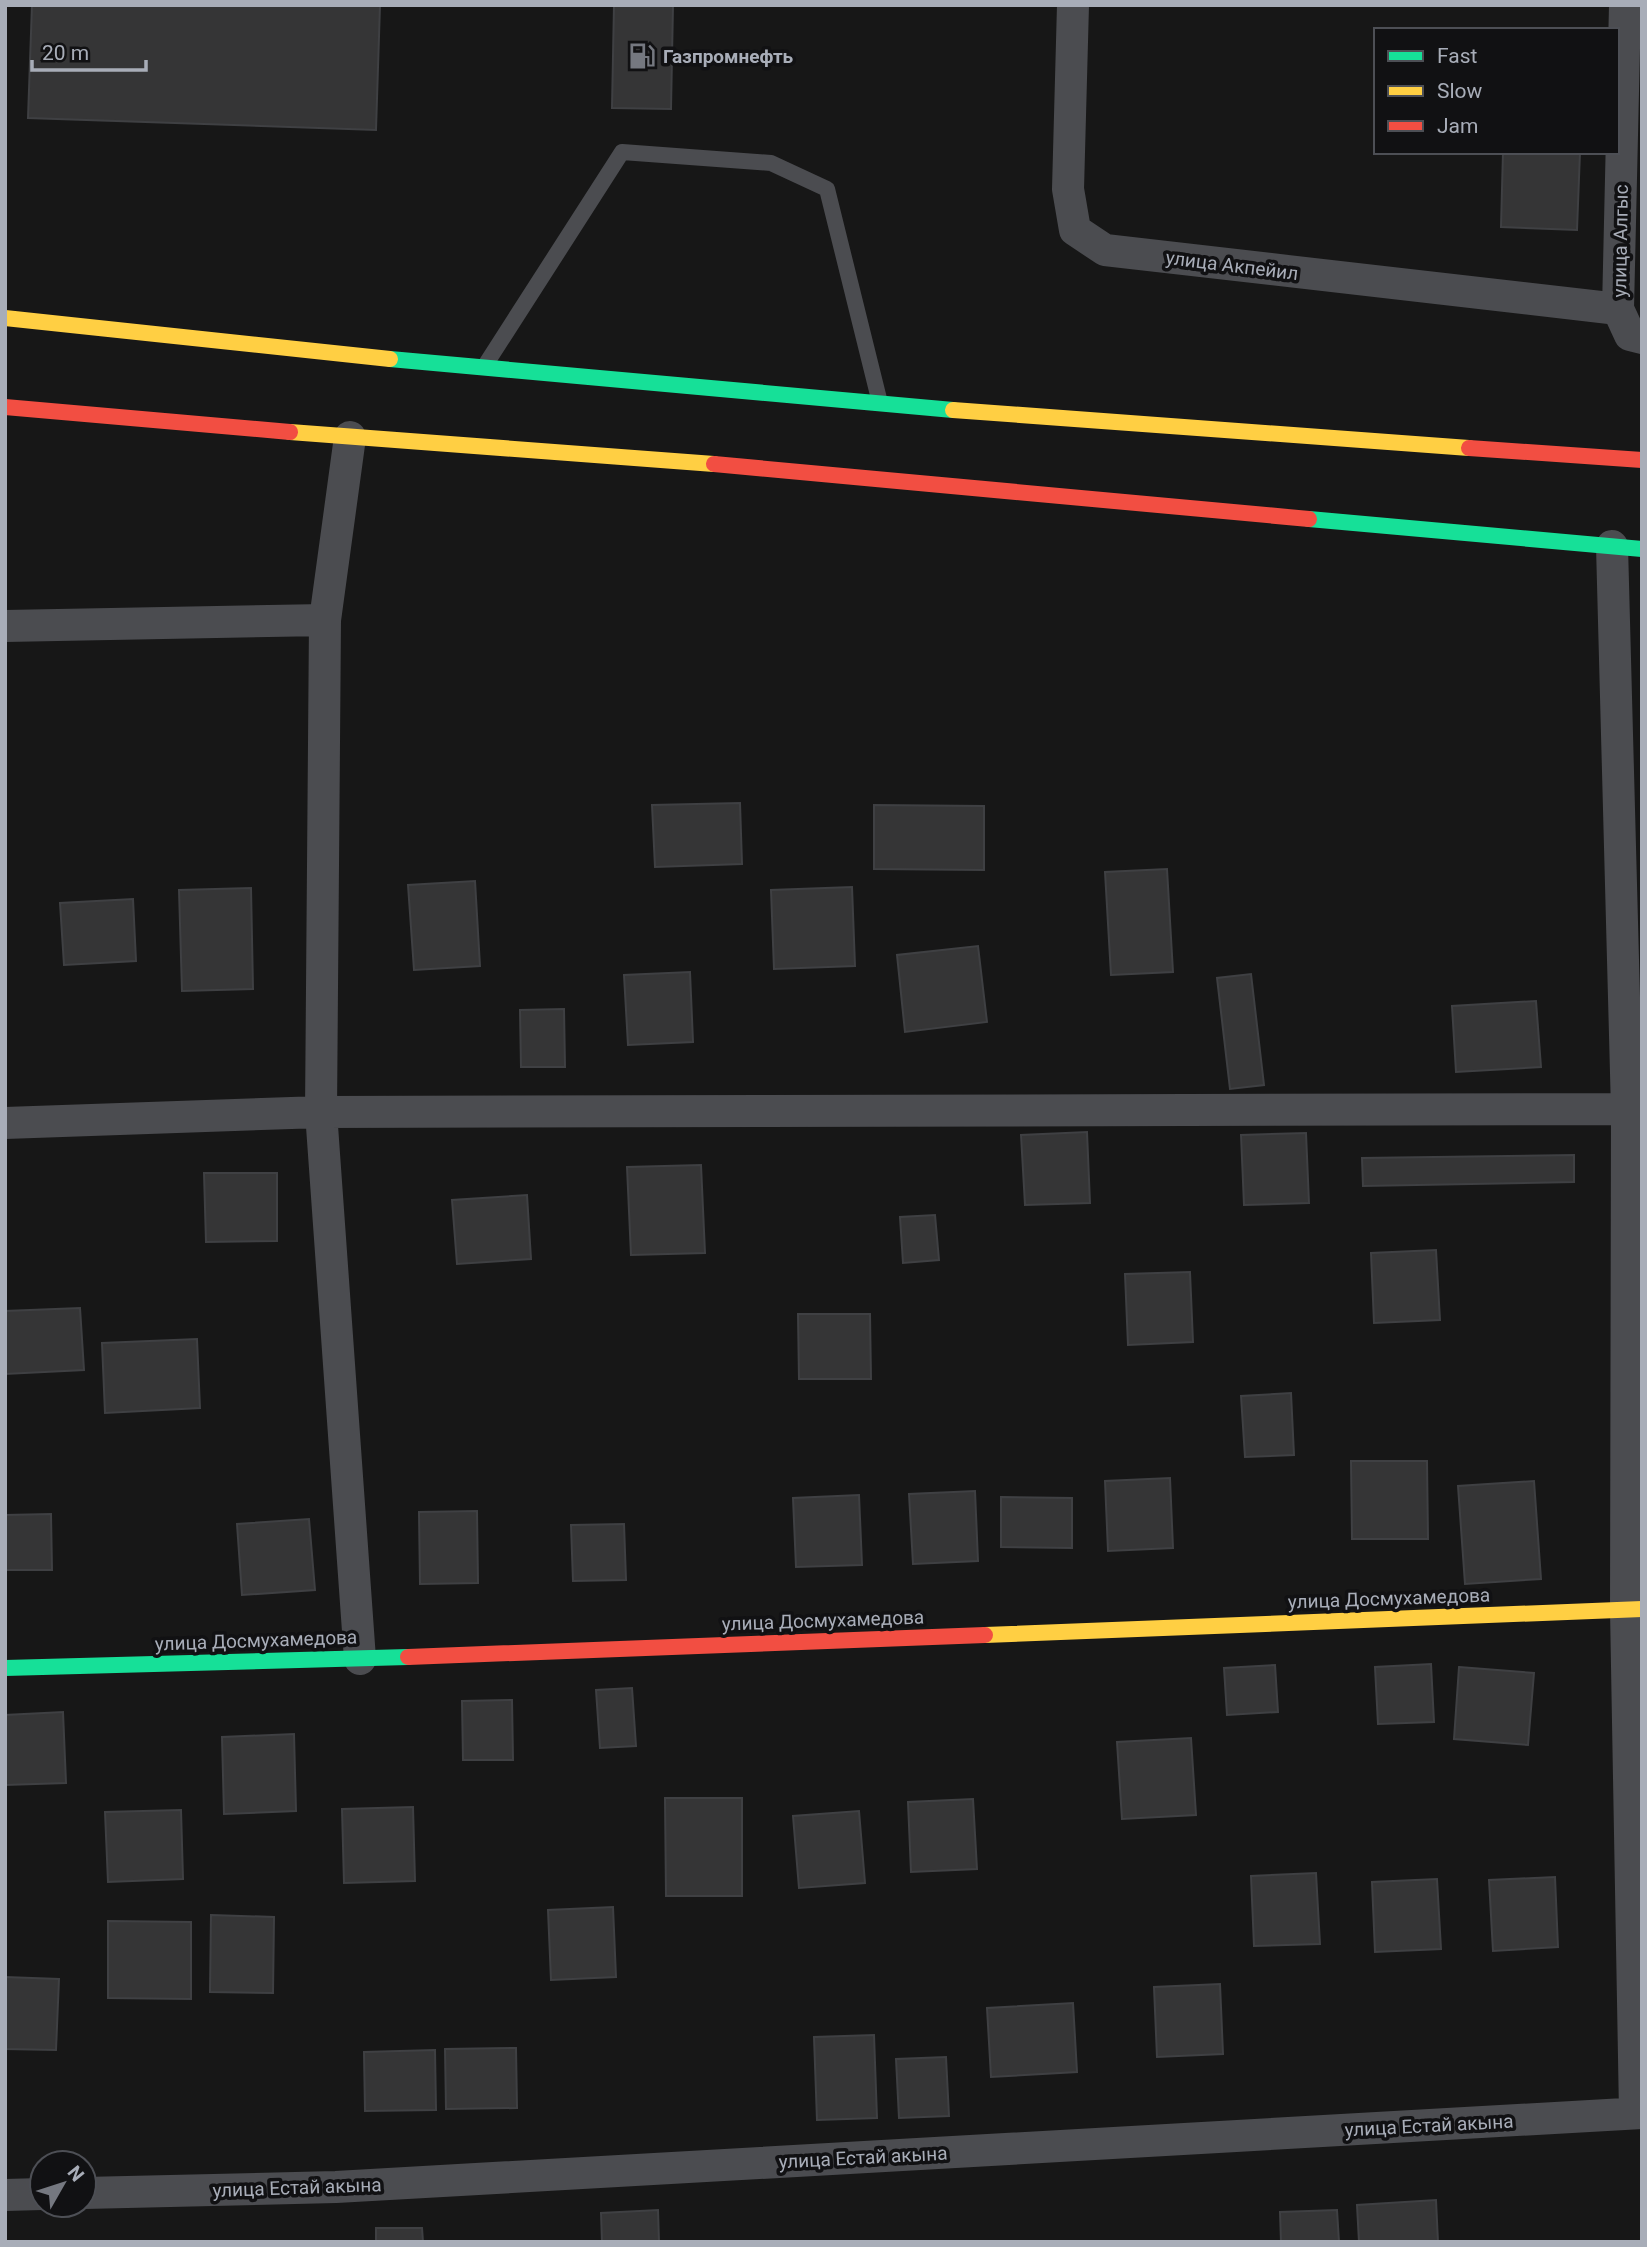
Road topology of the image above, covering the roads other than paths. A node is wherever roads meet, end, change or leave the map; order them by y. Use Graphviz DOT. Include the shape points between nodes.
graph roads {
  1 [pos="1073,5"];
  2 [pos="1625,5"];
  3 [pos="1618,309"];
  4 [pos="5,318"];
  5 [pos="1642,338"];
  6 [pos="484,368"];
  7 [pos="880,403"];
  8 [pos="5,407"];
  9 [pos="350,437"];
  10 [pos="1642,460"];
  11 [pos="1627,547"];
  12 [pos="325,620"];
  13 [pos="5,626"];
  14 [pos="1634,1110"];
  15 [pos="321,1112"];
  16 [pos="5,1123"];
  17 [pos="1634,1609"];
  18 [pos="360,1659"];
  19 [pos="5,1668"];
  20 [pos="1638,2113"];
  21 [pos="98,2193"];
  22 [pos="28,2194"];
  23 [pos="5,2195"];
  1 -- 3 [label="street, улица Акпейил" via="1068,189 1075,230 1105,250"];
  2 -- 3 [label="street, улица Алгыс"];
  3 -- 5 [label="street, улица Алгыс" via="1630,335"];
  4 -- 6 [label="main road"];
  6 -- 7 [label="main road"];
  6 -- 7 [label="lane" via="622,152 771,163 828,189"];
  7 -- 10 [label="main road"];
  8 -- 9 [label="main road"];
  9 -- 11 [label="main road" via="892,479"];
  9 -- 12 [label="street"];
  11 -- 14 [label="street"];
  12 -- 13 [label="street"];
  12 -- 15 [label="street"];
  14 -- 15 [label="street"];
  14 -- 17 [label="street"];
  15 -- 16 [label="street"];
  15 -- 18 [label="street"];
  17 -- 18 [label="main road, улица Досмухамедова"];
  17 -- 20 [label="street"];
  18 -- 19 [label="main road, улица Досмухамедова"];
  20 -- 21 [label="street, улица Естай акына" via="350,2186"];
  22 -- 23 [label="street"];
}
